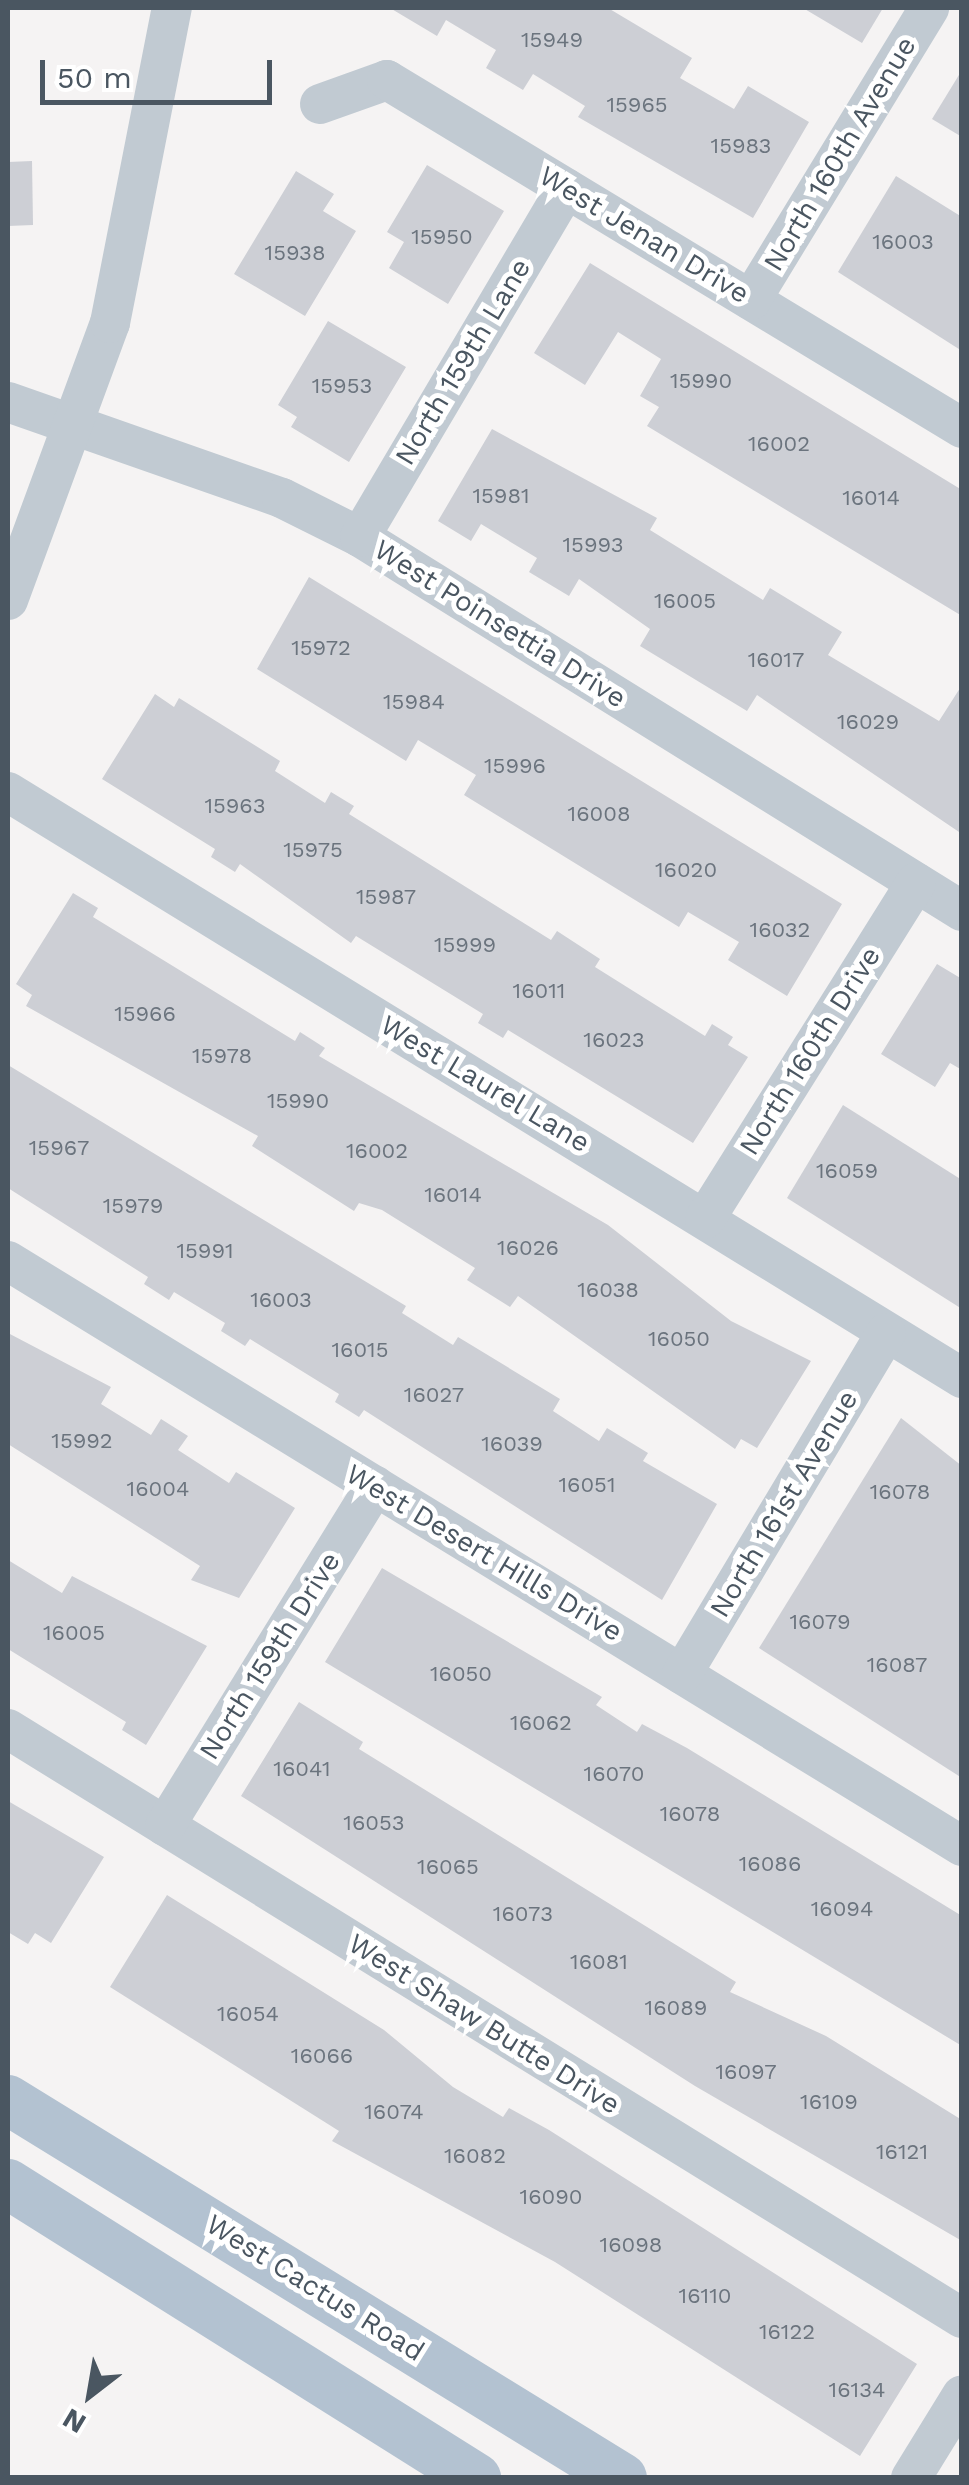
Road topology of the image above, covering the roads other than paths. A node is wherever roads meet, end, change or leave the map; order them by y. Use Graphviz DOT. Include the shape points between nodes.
graph roads {
  1 [pos="172,8"];
  2 [pos="929,8"];
  3 [pos="320,104"];
  4 [pos="566,188"];
  5 [pos="751,300"];
  6 [pos="8,402"];
  7 [pos="76,425"];
  8 [pos="962,428"];
  9 [pos="360,537"];
  10 [pos="8,600"];
  11 [pos="8,792"];
  12 [pos="916,883"];
  13 [pos="962,911"];
  14 [pos="705,1219"];
  15 [pos="8,1260"];
  16 [pos="886,1334"];
  17 [pos="962,1378"];
  18 [pos="375,1486"];
  19 [pos="682,1674"];
  20 [pos="8,1729"];
  21 [pos="165,1826"];
  22 [pos="962,1846"];
  23 [pos="8,2100"];
  24 [pos="8,2184"];
  25 [pos="962,2318"];
  26 [pos="962,2396"];
  27 [pos="918,2475"];
  28 [pos="476,2478"];
  29 [pos="622,2478"];
  1 -- 7 [label="street" via="128,251"];
  2 -- 5 [label="street, North 160th Avenue"];
  3 -- 4 [label="street, West Jenan Drive" via="387,80"];
  4 -- 5 [label="street, West Jenan Drive"];
  4 -- 9 [label="street, North 159th Lane"];
  5 -- 8 [label="street, West Jenan Drive"];
  6 -- 7 [label="street, West Poinsettia Drive"];
  7 -- 9 [label="street, West Poinsettia Drive" via="282,498"];
  7 -- 10 [label="street"];
  9 -- 12 [label="street, West Poinsettia Drive"];
  11 -- 14 [label="street, West Laurel Lane"];
  12 -- 13 [label="street, West Poinsettia Drive"];
  12 -- 14 [label="street, North 160th Drive"];
  14 -- 16 [label="street, West Laurel Lane"];
  15 -- 18 [label="street, West Desert Hills Drive"];
  16 -- 17 [label="street, West Laurel Lane"];
  16 -- 19 [label="street, North 161st Avenue"];
  18 -- 19 [label="street, West Desert Hills Drive"];
  18 -- 21 [label="street, North 159th Drive"];
  19 -- 22 [label="street, West Desert Hills Drive"];
  20 -- 21 [label="street, West Shaw Butte Drive"];
  21 -- 25 [label="street, West Shaw Butte Drive"];
  23 -- 29 [label="main road, West Cactus Road"];
  24 -- 28 [label="main road"];
  26 -- 27 [label="street"];
}
